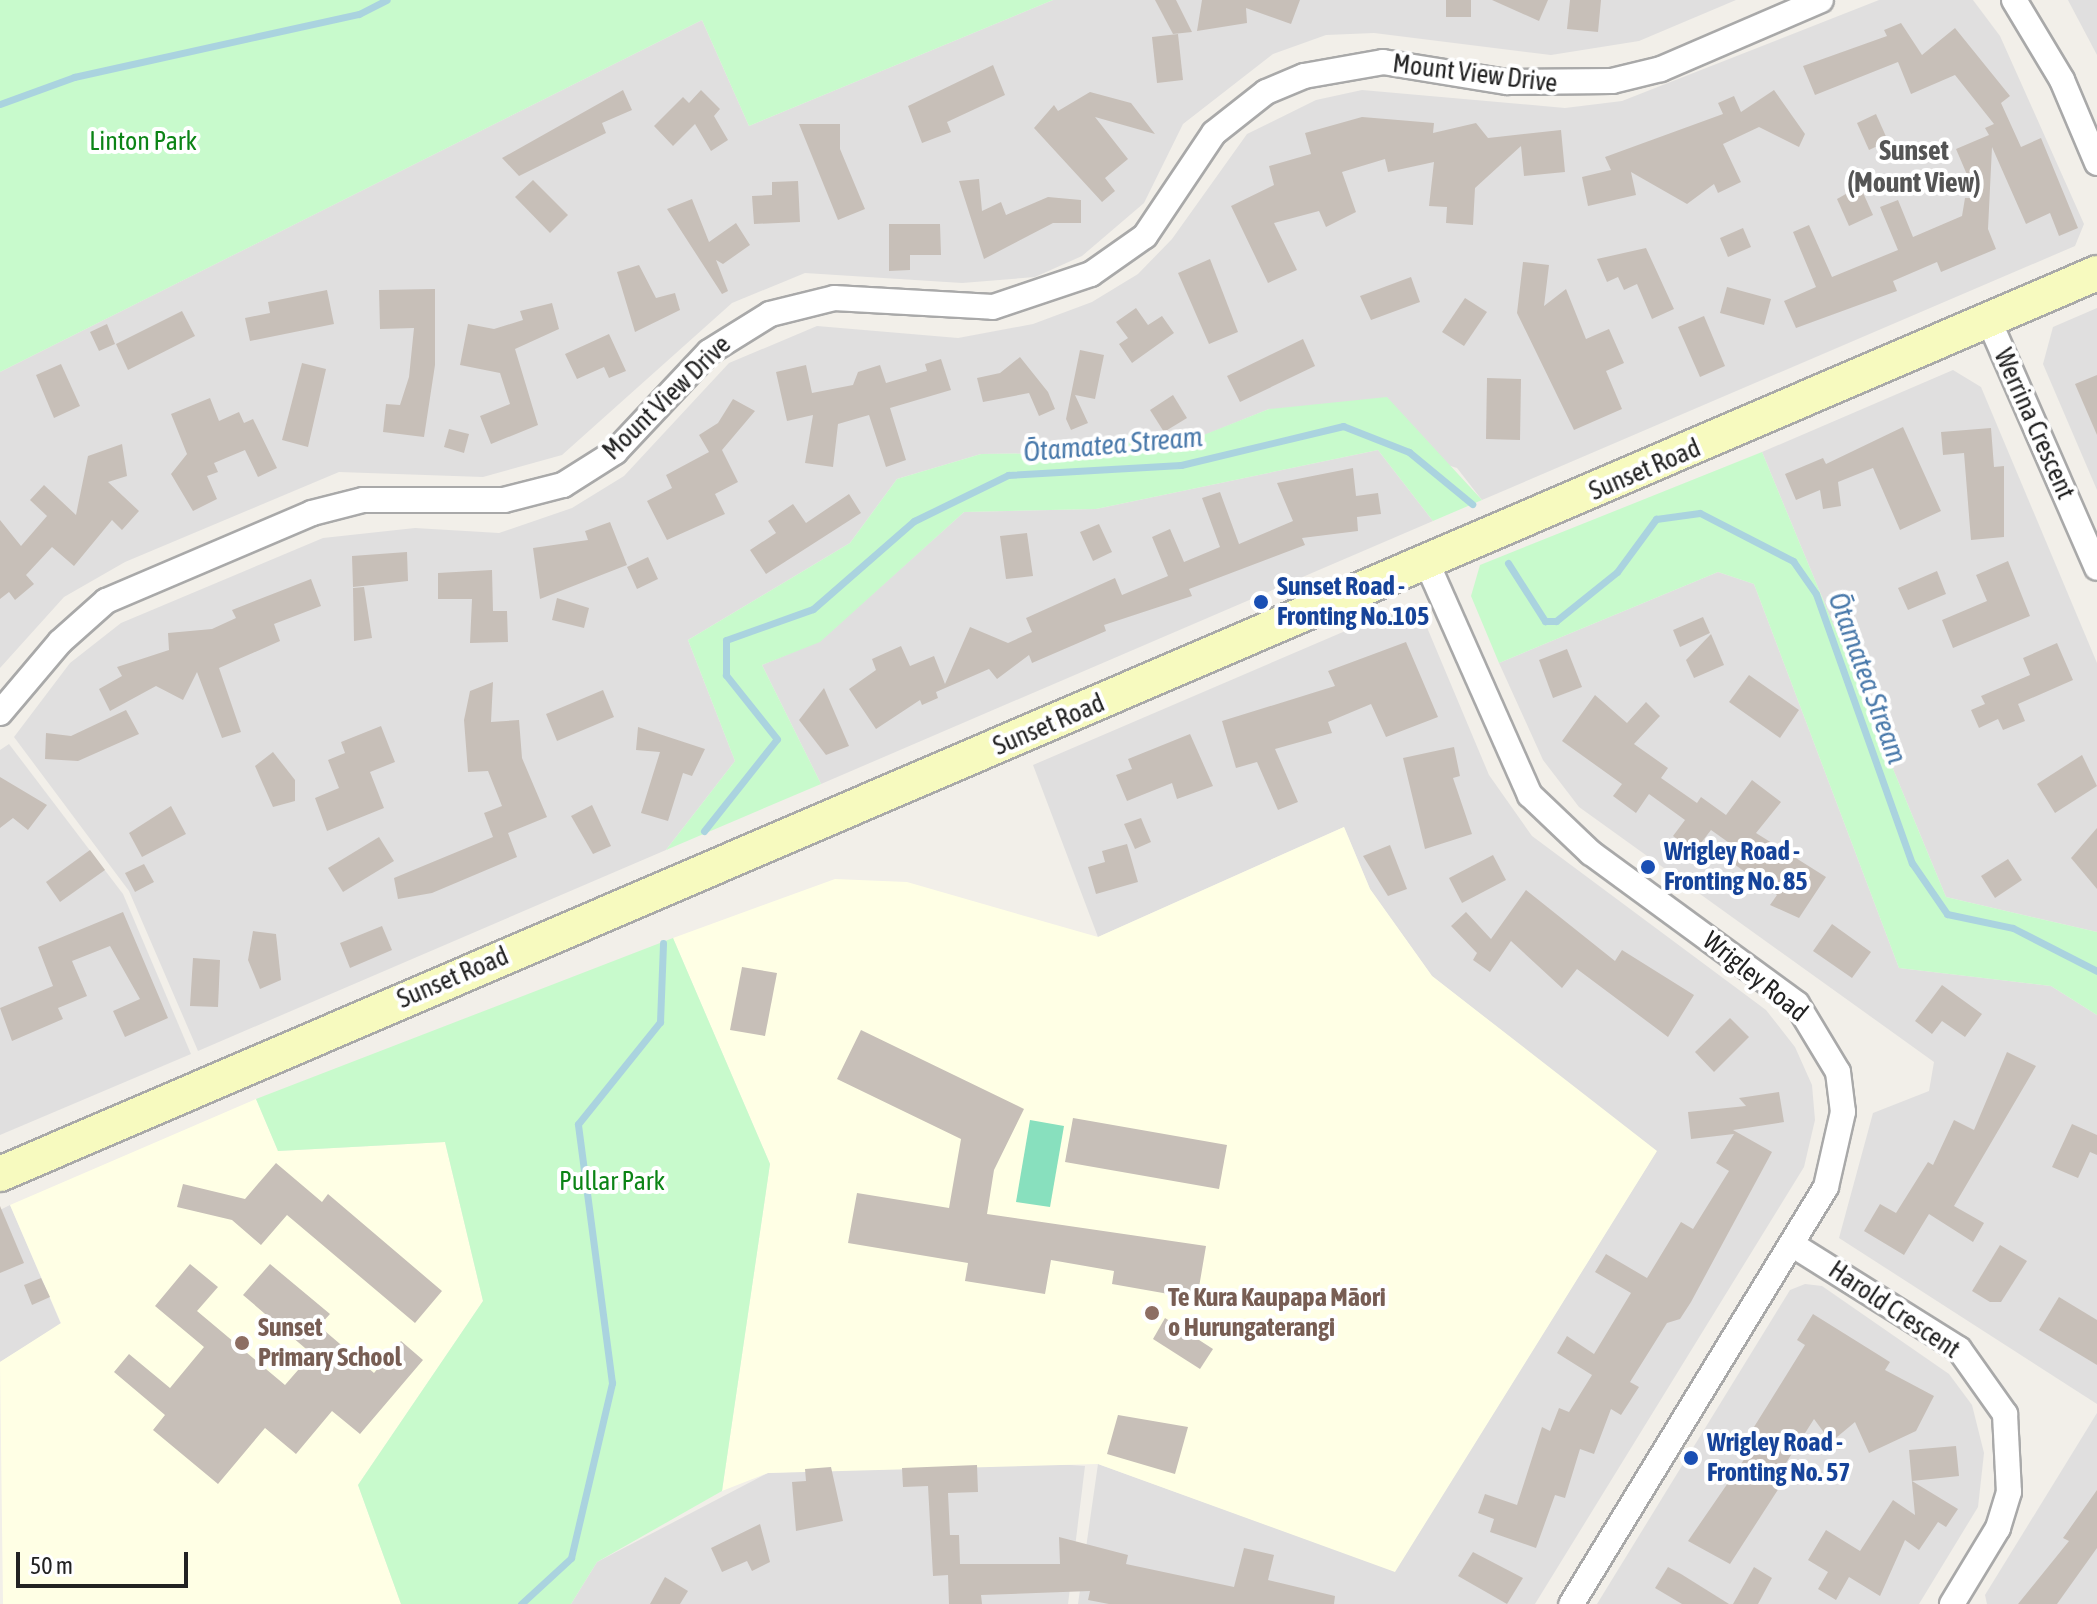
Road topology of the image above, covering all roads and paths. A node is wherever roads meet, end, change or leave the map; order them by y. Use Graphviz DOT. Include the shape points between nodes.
graph roads {
  1 [pos="1821,0"];
  2 [pos="2014,0"];
  3 [pos="2097,163"];
  4 [pos="2097,273"];
  5 [pos="1990,323"];
  6 [pos="1427,563"];
  7 [pos="2097,568"];
  8 [pos="0,713"];
  9 [pos="0,1174"];
  10 [pos="1793,1245"];
  11 [pos="1571,1604"];
  12 [pos="1952,1604"];
  1 -- 8 [label="street, Mount View Drive" via="1661,69 1612,81 1521,83 1383,62 1304,76 1266,92 1214,133 1145,236 1080,280 993,307 834,298 770,314 709,352 615,452 563,485 504,500 363,500 312,513 106,601 60,642"];
  2 -- 3 [label="street" via="2062,80"];
  4 -- 5 [label="main road, Sunset Road"];
  5 -- 6 [label="main road, Sunset Road"];
  5 -- 7 [label="street, Werrina Crescent"];
  6 -- 9 [label="main road, Sunset Road"];
  6 -- 10 [label="street, Wrigley Road" via="1530,795 1591,853 1797,1004 1819,1031 1838,1072 1839,1147"];
  10 -- 11 [label="street, Wrigley Road"];
  10 -- 12 [label="street, Harold Crescent" via="1959,1349 2005,1414 2009,1492 1998,1528"];
}
